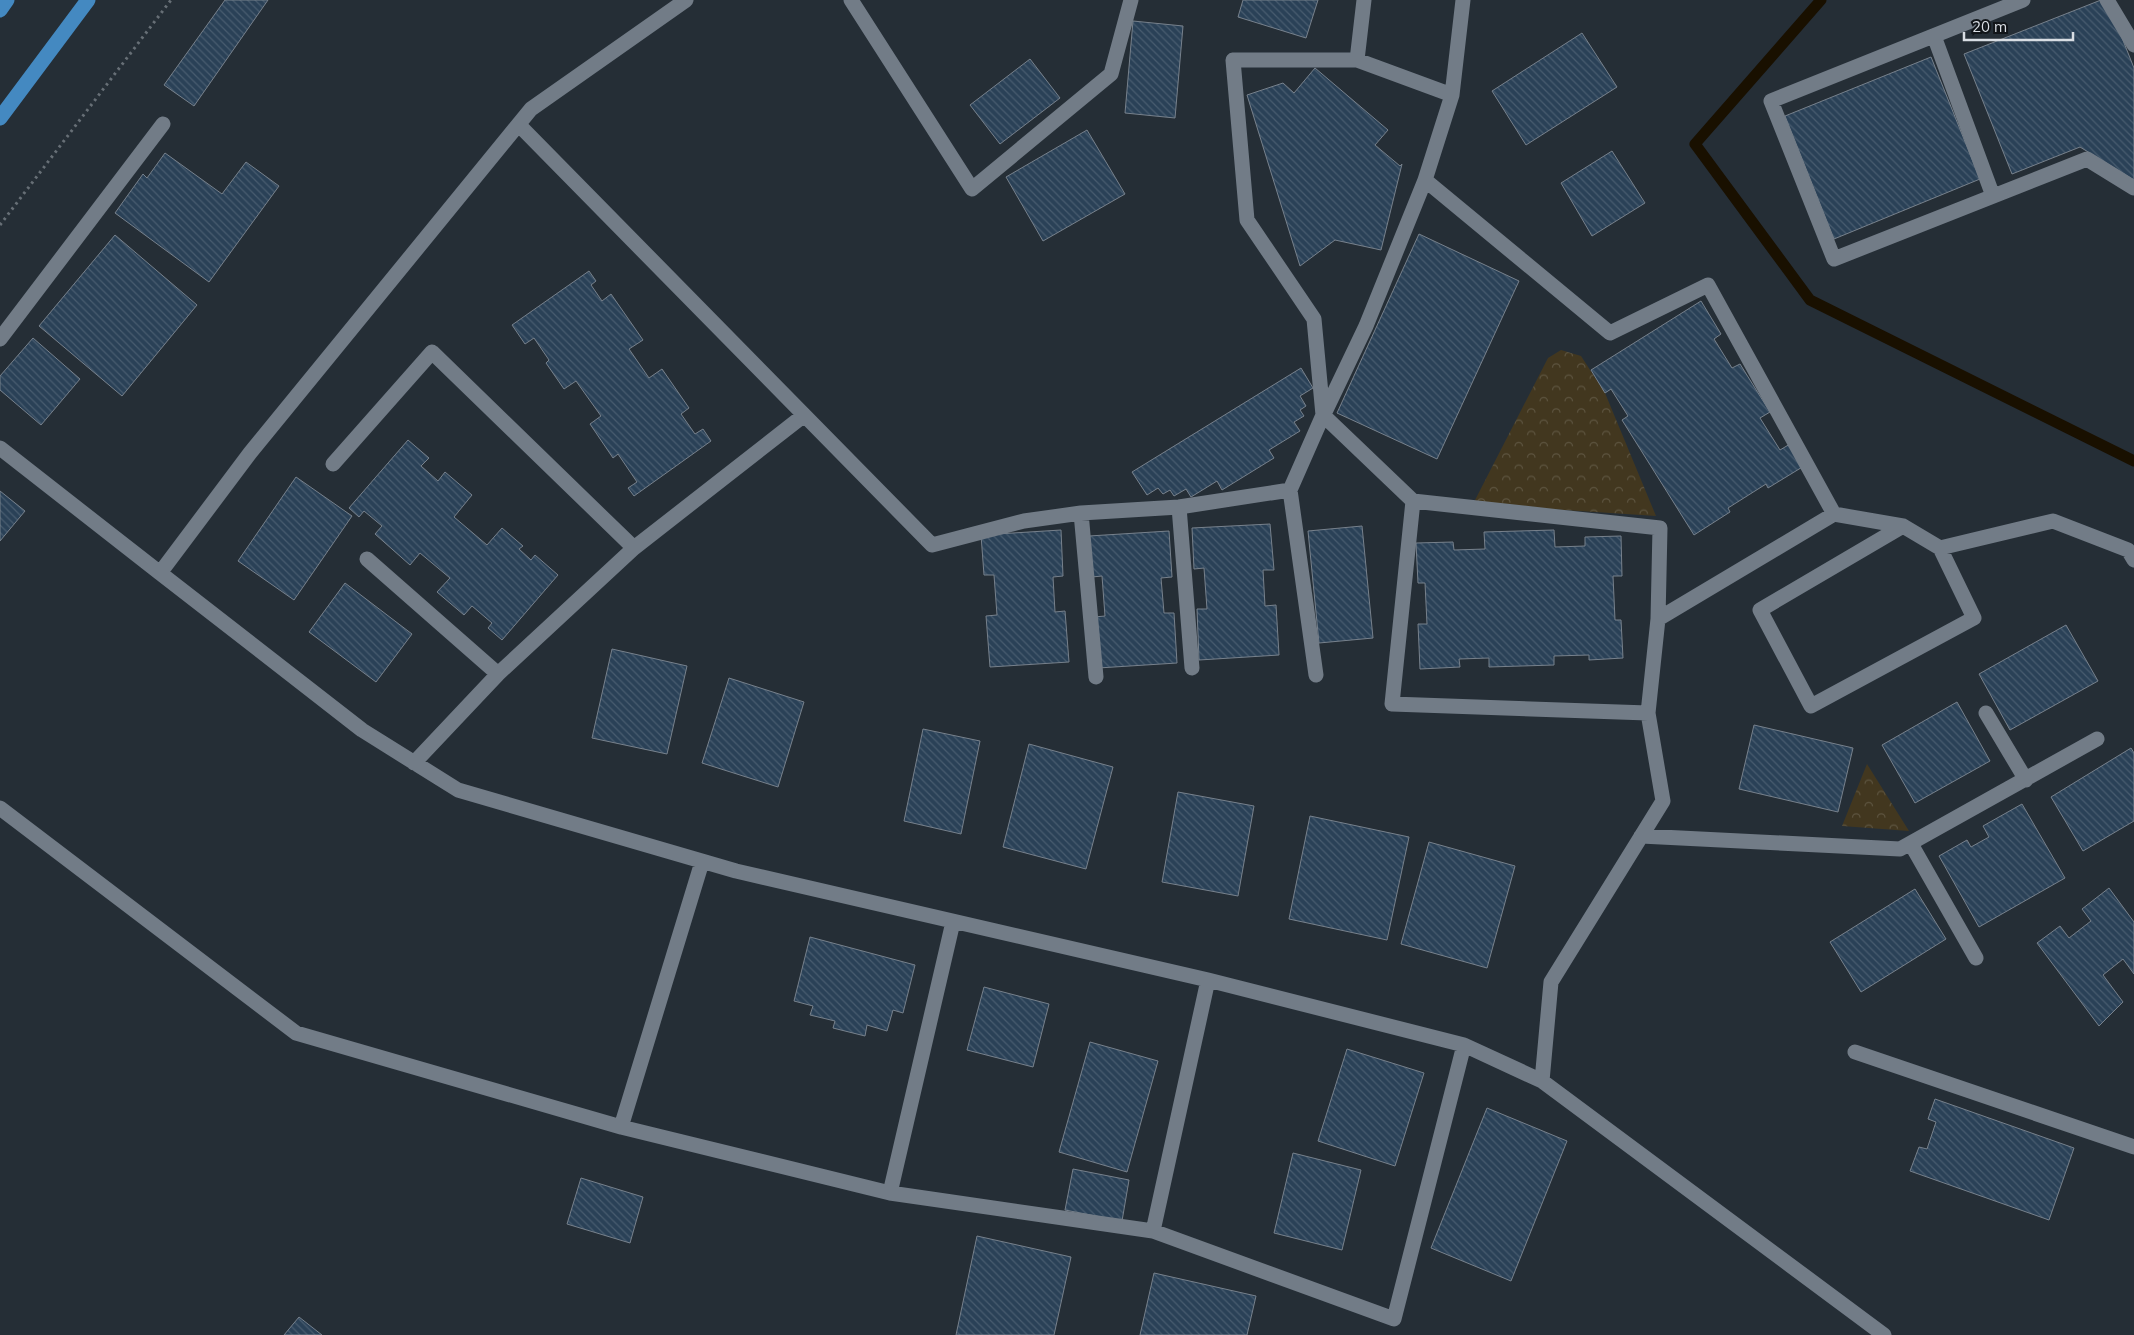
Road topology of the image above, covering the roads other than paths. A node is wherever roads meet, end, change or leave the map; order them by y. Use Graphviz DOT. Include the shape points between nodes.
graph roads {
  1 [pos="7,0"];
  2 [pos="88,0"];
  3 [pos="686,0"];
  4 [pos="851,0"];
  5 [pos="1131,0"];
  6 [pos="1364,0"];
  7 [pos="1463,0"];
  8 [pos="2023,0"];
  9 [pos="2107,0"];
  10 [pos="0,10"];
  11 [pos="1934,36"];
  12 [pos="2134,45"];
  13 [pos="1357,60"];
  14 [pos="1452,95"];
  15 [pos="0,118"];
  16 [pos="163,124"];
  17 [pos="519,125"];
  18 [pos="1425,180"];
  19 [pos="2134,188"];
  20 [pos="1993,196"];
  21 [pos="0,339"];
  22 [pos="1323,415"];
  23 [pos="803,416"];
  24 [pos="0,448"];
  25 [pos="333,464"];
  26 [pos="1290,490"];
  27 [pos="1413,501"];
  28 [pos="1179,507"];
  29 [pos="1081,512"];
  30 [pos="1834,514"];
  31 [pos="1903,526"];
  32 [pos="634,548"];
  33 [pos="1940,548"];
  34 [pos="367,559"];
  35 [pos="2134,560"];
  36 [pos="160,573"];
  37 [pos="1658,619"];
  38 [pos="1192,668"];
  39 [pos="498,674"];
  40 [pos="1316,675"];
  41 [pos="1096,676"];
  42 [pos="1648,713"];
  43 [pos="1986,713"];
  44 [pos="2098,739"];
  45 [pos="414,763"];
  46 [pos="2026,780"];
  47 [pos="0,808"];
  48 [pos="1641,836"];
  49 [pos="1911,844"];
  50 [pos="702,862"];
  51 [pos="953,922"];
  52 [pos="1976,958"];
  53 [pos="1208,980"];
  54 [pos="1464,1045"];
  55 [pos="1855,1052"];
  56 [pos="1542,1081"];
  57 [pos="621,1127"];
  58 [pos="2134,1147"];
  59 [pos="890,1194"];
  60 [pos="1152,1231"];
  61 [pos="1884,1335"];
  1 -- 10 [label="main road"];
  2 -- 15 [label="main road"];
  3 -- 17 [label="street" via="531,109"];
  4 -- 5 [label="street" via="972,189 1112,74"];
  6 -- 13 [label="street"];
  7 -- 14 [label="street"];
  8 -- 11 [label="street"];
  9 -- 12 [label="street"];
  11 -- 20 [label="street"];
  11 -- 20 [label="street" via="1771,101 1834,259"];
  13 -- 14 [label="street"];
  13 -- 22 [label="street" via="1233,60 1247,220 1314,319"];
  14 -- 18 [label="street"];
  16 -- 21 [label="street"];
  17 -- 23 [label="street"];
  17 -- 36 [label="street" via="250,453"];
  18 -- 22 [label="street" via="1366,326"];
  18 -- 30 [label="street" via="1610,333 1708,285"];
  19 -- 20 [label="street" via="2087,158"];
  22 -- 26 [label="street"];
  22 -- 27 [label="street"];
  23 -- 29 [label="street" via="932,545 1024,521"];
  23 -- 32 [label="street"];
  24 -- 36 [label="street"];
  25 -- 32 [label="street" via="432,352"];
  26 -- 28 [label="street"];
  26 -- 40 [label="street"];
  27 -- 37 [label="street" via="1660,528"];
  27 -- 42 [label="street" via="1392,704"];
  28 -- 29 [label="street"];
  28 -- 38 [label="street"];
  29 -- 41 [label="street"];
  30 -- 31 [label="street"];
  30 -- 37 [label="street"];
  31 -- 33 [label="street"];
  31 -- 33 [label="street" via="1760,610 1811,706 1974,618"];
  32 -- 39 [label="street"];
  33 -- 35 [label="street" via="2053,521 2128,550"];
  34 -- 39 [label="street"];
  36 -- 45 [label="street" via="362,730"];
  37 -- 42 [label="street"];
  39 -- 45 [label="street"];
  42 -- 48 [label="street" via="1663,801"];
  43 -- 46 [label="street"];
  44 -- 46 [label="street"];
  45 -- 50 [label="street" via="458,790"];
  46 -- 49 [label="street"];
  47 -- 57 [label="street" via="296,1034"];
  48 -- 49 [label="street" via="1900,849"];
  48 -- 56 [label="street" via="1551,982"];
  49 -- 52 [label="street"];
  50 -- 51 [label="street"];
  50 -- 57 [label="street"];
  51 -- 53 [label="street"];
  51 -- 59 [label="street"];
  53 -- 54 [label="street"];
  53 -- 60 [label="street"];
  54 -- 56 [label="street"];
  54 -- 60 [label="street" via="1394,1319"];
  55 -- 58 [label="street"];
  56 -- 61 [label="street"];
  57 -- 59 [label="street"];
  59 -- 60 [label="street"];
}
